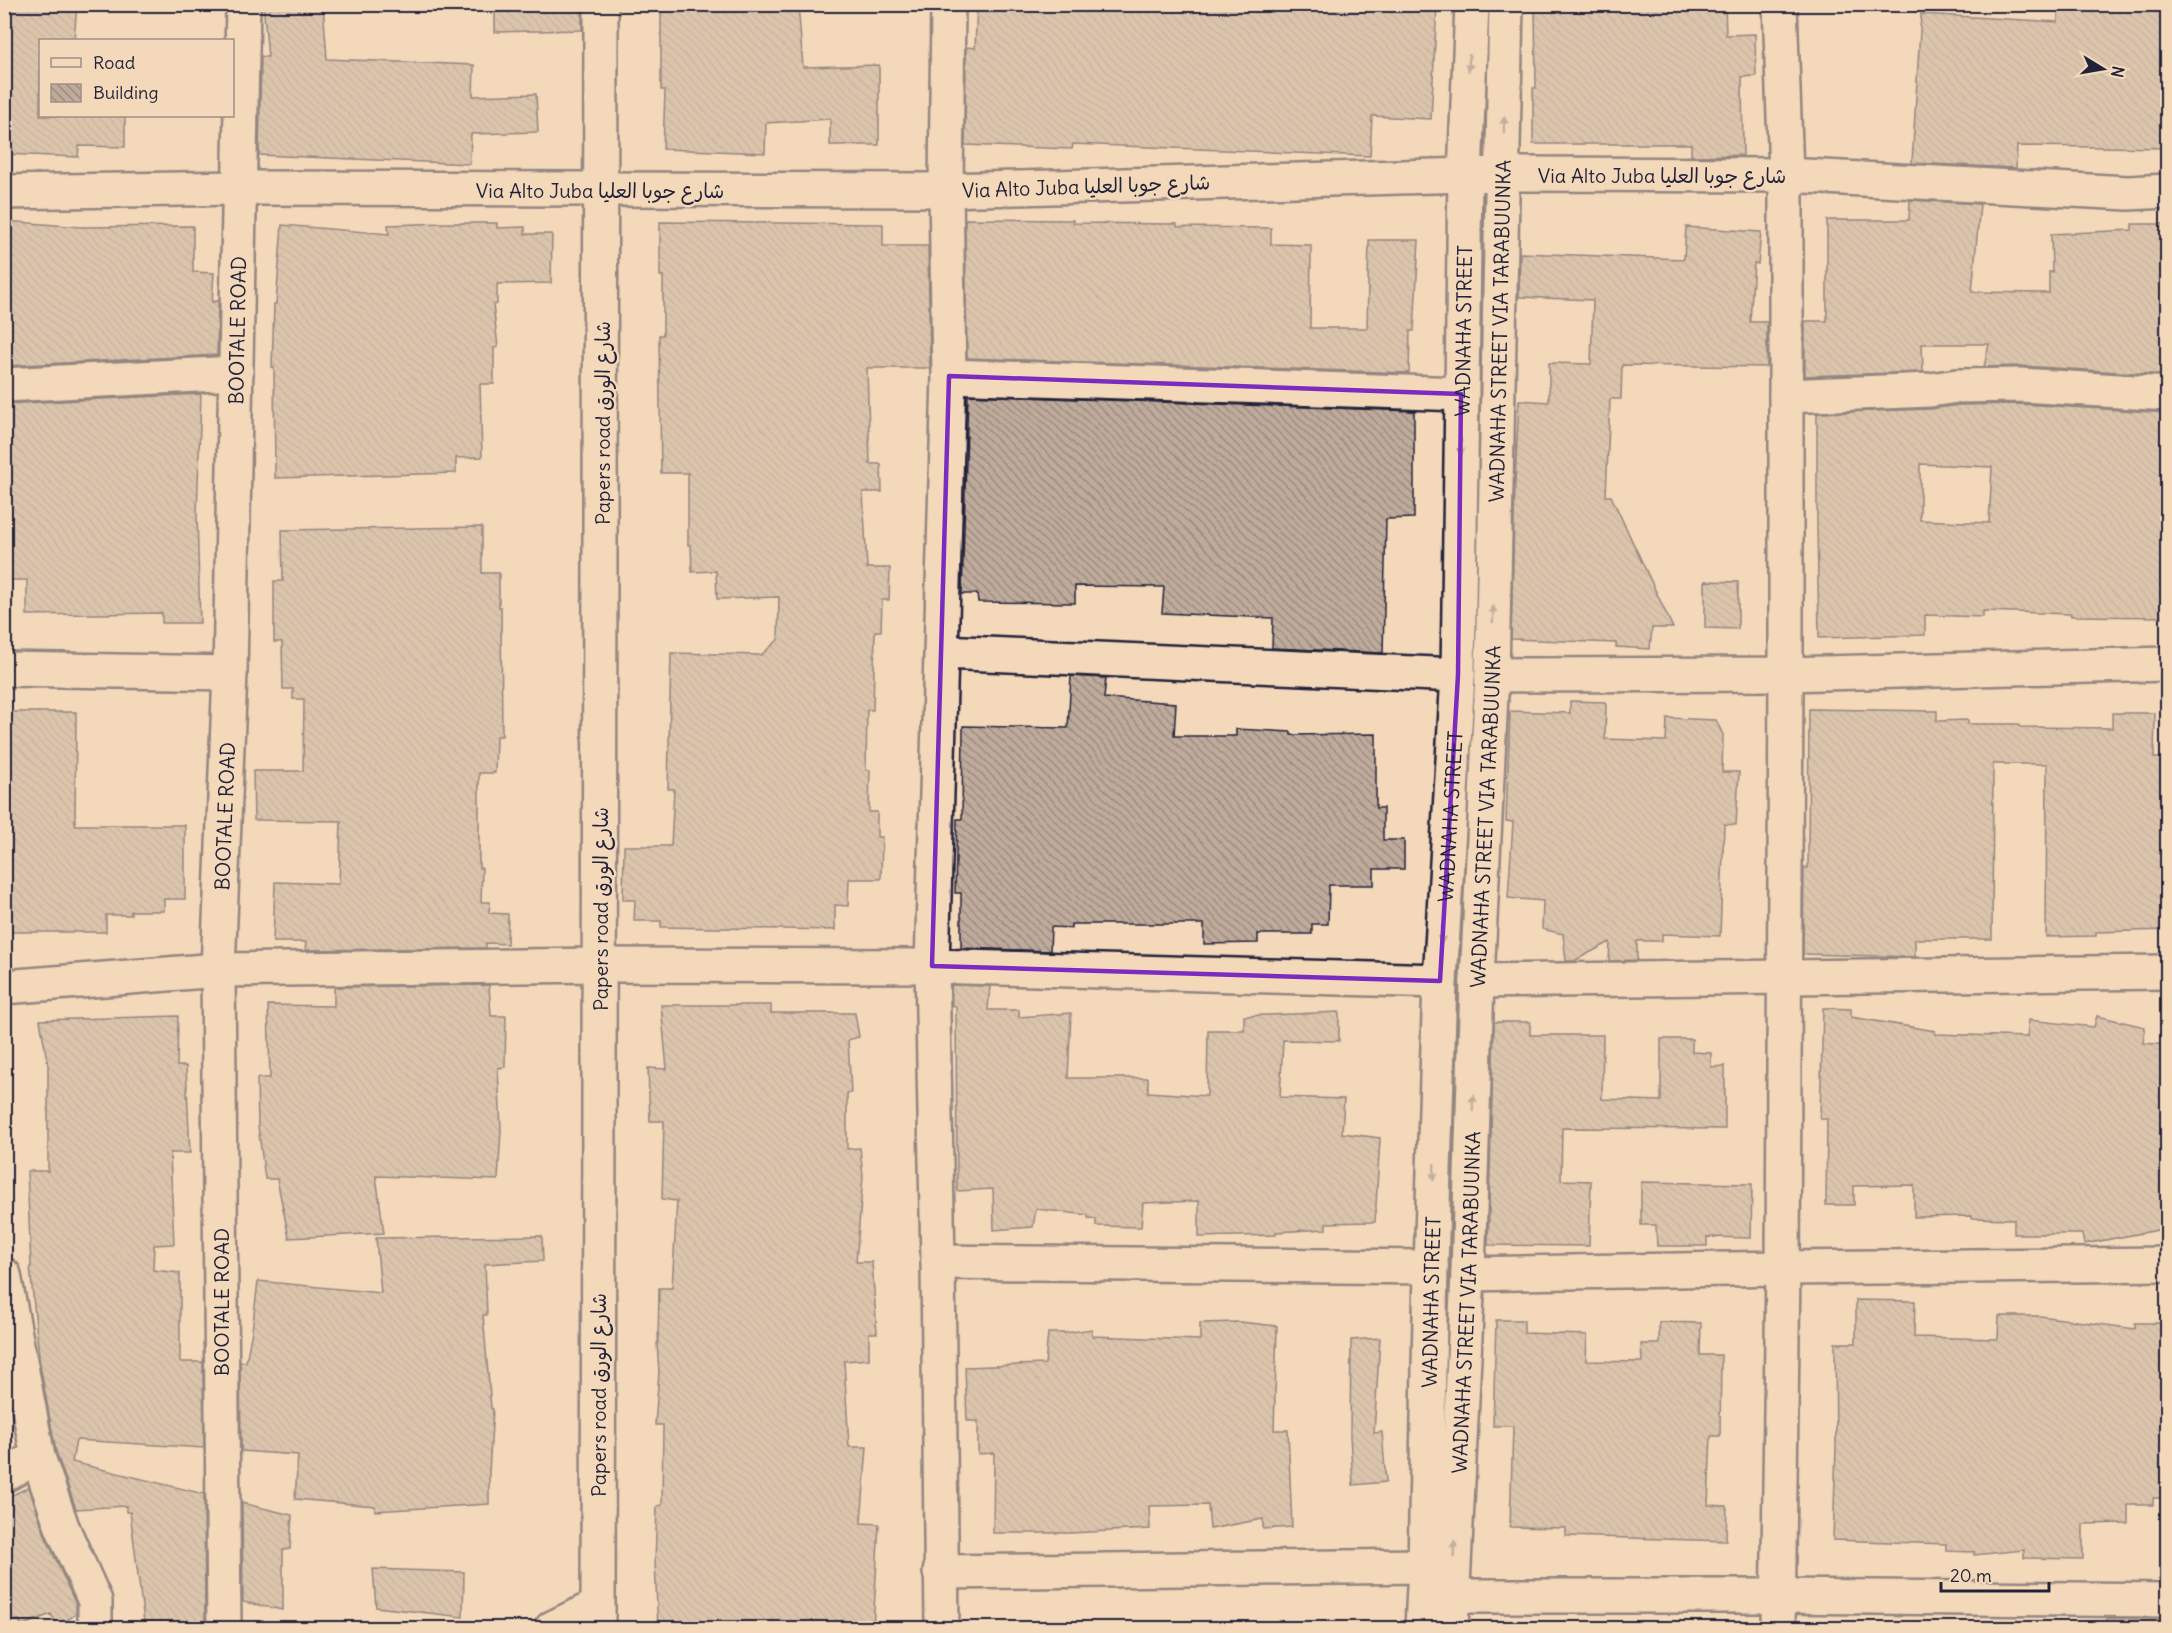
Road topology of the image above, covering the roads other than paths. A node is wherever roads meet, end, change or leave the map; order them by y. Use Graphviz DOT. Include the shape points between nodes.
graph roads {
  1 [pos="243,4"];
  2 [pos="602,4"];
  3 [pos="948,4"];
  4 [pos="1472,4"];
  5 [pos="1506,4"];
  6 [pos="1780,4"];
  7 [pos="1503,174"];
  8 [pos="1786,175"];
  9 [pos="1465,176"];
  10 [pos="239,188"];
  11 [pos="602,190"];
  12 [pos="946,190"];
  13 [pos="2168,191"];
  14 [pos="4,192"];
  15 [pos="236,373"];
  16 [pos="949,376"];
  17 [pos="4,385"];
  18 [pos="1461,394"];
  19 [pos="2168,394"];
  20 [pos="1786,396"];
  21 [pos="942,652"];
  22 [pos="2168,664"];
  23 [pos="4,669"];
  24 [pos="230,673"];
  25 [pos="1786,674"];
  26 [pos="1458,675"];
  27 [pos="1492,675"];
  28 [pos="600,965"];
  29 [pos="932,966"];
  30 [pos="218,970"];
  31 [pos="2168,972"];
  32 [pos="1785,976"];
  33 [pos="1440,981"];
  34 [pos="1477,981"];
  35 [pos="4,987"];
  36 [pos="938,1262"];
  37 [pos="2168,1264"];
  38 [pos="1431,1267"];
  39 [pos="1783,1268"];
  40 [pos="1468,1274"];
  41 [pos="4,1275"];
  42 [pos="38,1457"];
  43 [pos="4,1475"];
  44 [pos="1425,1566"];
  45 [pos="940,1572"];
  46 [pos="1451,1596"];
  47 [pos="1778,1596"];
  48 [pos="2168,1600"];
  49 [pos="598,1617"];
  50 [pos="95,1629"];
  51 [pos="224,1629"];
  52 [pos="552,1629"];
  53 [pos="942,1629"];
  54 [pos="1422,1629"];
  55 [pos="1450,1629"];
  56 [pos="1778,1629"];
  1 -- 10 [label="street, BOOTALE ROAD"];
  2 -- 11 [label="street, Papers road شارع الورق"];
  3 -- 12 [label="street"];
  4 -- 9 [label="street, WADNAHA STREET, one-way"];
  7 -- 5 [label="street, WADNAHA STREET VIA TARABUUNKA, one-way"];
  6 -- 8 [label="street"];
  7 -- 8 [label="street, Via Alto Juba شارع جوبا العليا"];
  7 -- 9 [label="street, Via Alto Juba شارع جوبا العليا"];
  27 -- 7 [label="street, WADNAHA STREET VIA TARABUUNKA, one-way"];
  8 -- 13 [label="street, Via Alto Juba شارع جوبا العليا" via="2127,193"];
  8 -- 20 [label="street"];
  9 -- 12 [label="street, Via Alto Juba شارع جوبا العليا"];
  9 -- 18 [label="street, WADNAHA STREET"];
  10 -- 11 [label="street, Via Alto Juba شارع جوبا العليا"];
  10 -- 14 [label="street, Via Alto Juba شارع جوبا العليا"];
  10 -- 15 [label="street, BOOTALE ROAD"];
  11 -- 12 [label="street, Via Alto Juba شارع جوبا العليا"];
  11 -- 28 [label="street, Papers road شارع الورق"];
  12 -- 16 [label="street"];
  15 -- 17 [label="street"];
  15 -- 24 [label="street, BOOTALE ROAD"];
  16 -- 18 [label="street"];
  16 -- 21 [label="street"];
  18 -- 26 [label="street, WADNAHA STREET, one-way"];
  19 -- 20 [label="street" via="2020,385"];
  20 -- 25 [label="street"];
  21 -- 26 [label="street"];
  21 -- 29 [label="street"];
  22 -- 25 [label="street"];
  23 -- 24 [label="street"];
  24 -- 30 [label="street, BOOTALE ROAD"];
  25 -- 27 [label="street"];
  25 -- 32 [label="street"];
  26 -- 33 [label="street, WADNAHA STREET, one-way"];
  27 -- 34 [label="street, WADNAHA STREET VIA TARABUUNKA"];
  28 -- 29 [label="street"];
  28 -- 30 [label="street"];
  28 -- 49 [label="street, Papers road شارع الورق"];
  29 -- 33 [label="street"];
  29 -- 36 [label="street"];
  30 -- 35 [label="street"];
  30 -- 51 [label="street, BOOTALE ROAD"];
  31 -- 32 [label="street"];
  32 -- 34 [label="street"];
  32 -- 39 [label="street"];
  33 -- 38 [label="street, WADNAHA STREET, one-way"];
  40 -- 34 [label="street, WADNAHA STREET VIA TARABUUNKA, one-way"];
  36 -- 38 [label="street"];
  36 -- 45 [label="street"];
  37 -- 39 [label="street"];
  38 -- 44 [label="street, WADNAHA STREET"];
  39 -- 40 [label="street"];
  39 -- 47 [label="street"];
  46 -- 40 [label="street, WADNAHA STREET VIA TARABUUNKA, one-way"];
  41 -- 42 [label="street"];
  42 -- 43 [label="street"];
  42 -- 50 [label="street" via="62,1527 95,1601"];
  44 -- 45 [label="street"];
  44 -- 54 [label="street, WADNAHA STREET"];
  45 -- 53 [label="street"];
  46 -- 47 [label="street"];
  46 -- 55 [label="street, WADNAHA STREET VIA TARABUUNKA"];
  47 -- 48 [label="street"];
  47 -- 56 [label="street"];
  49 -- 52 [label="street"];
}
